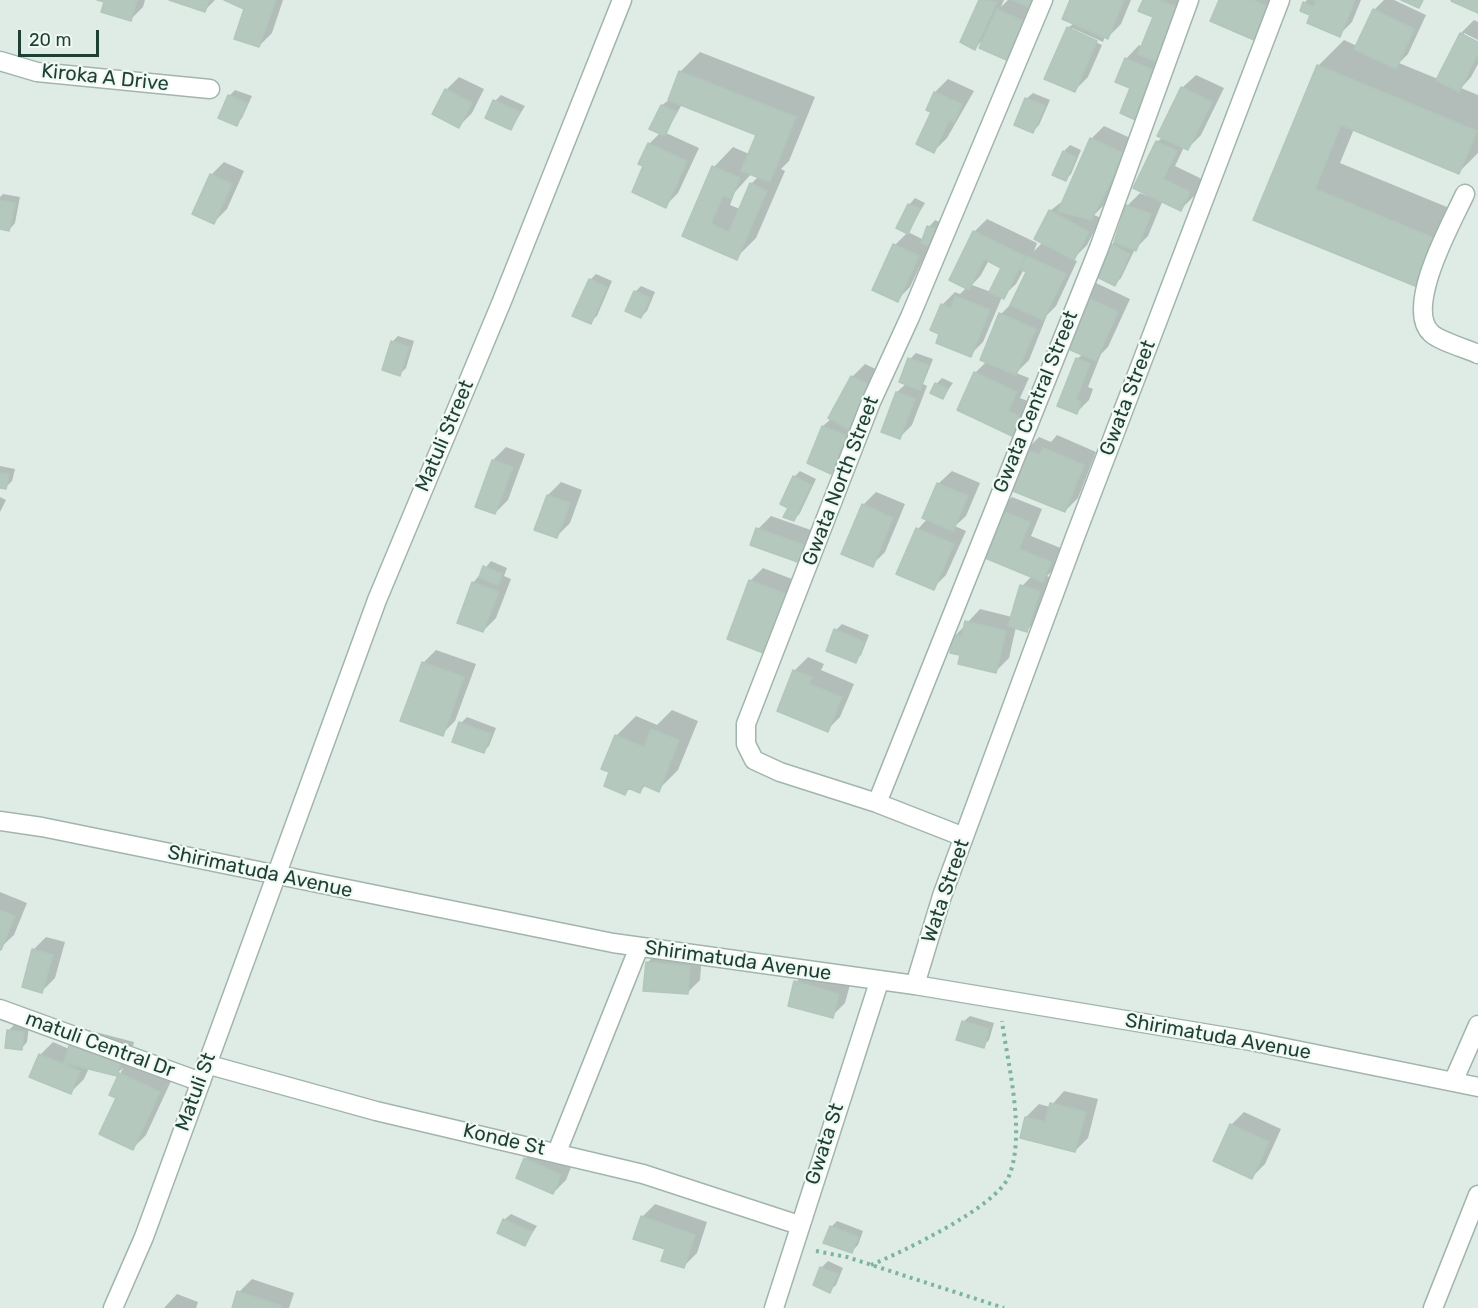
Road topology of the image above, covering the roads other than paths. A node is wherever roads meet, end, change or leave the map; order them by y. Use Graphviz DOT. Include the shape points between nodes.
graph roads {
  1 [pos="622,0"];
  2 [pos="1043,0"];
  3 [pos="1189,0"];
  4 [pos="1280,0"];
  5 [pos="0,61"];
  6 [pos="210,89"];
  7 [pos="1465,194"];
  8 [pos="1478,354"];
  9 [pos="978,798"];
  10 [pos="877,803"];
  11 [pos="0,821"];
  12 [pos="964,837"];
  13 [pos="275,875"];
  14 [pos="639,947"];
  15 [pos="879,982"];
  16 [pos="915,985"];
  17 [pos="0,1009"];
  18 [pos="1478,1025"];
  19 [pos="203,1073"];
  20 [pos="1453,1082"];
  21 [pos="1478,1087"];
  22 [pos="557,1152"];
  23 [pos="1478,1195"];
  24 [pos="799,1225"];
  25 [pos="113,1308"];
  26 [pos="774,1308"];
  27 [pos="1433,1308"];
  1 -- 13 [label="street, Matuli Street" via="377,600"];
  2 -- 10 [label="street, Gwata North Street" via="871,402 746,724 746,744 754,760"];
  3 -- 10 [label="street, Gwata Central Street" via="1099,248"];
  4 -- 9 [label="street, Gwata Street"];
  5 -- 6 [label="street, Kiroka A Drive" via="36,72"];
  7 -- 8 [label="street" via="1433,263 1422,319 1431,334"];
  9 -- 12 [label="street, Wata Street"];
  10 -- 12 [label="street, Gwata North Street"];
  11 -- 13 [label="street, Shirimatuda Avenue" via="42,826"];
  12 -- 16 [label="street, Wata Street"];
  13 -- 14 [label="street, Shirimatuda Avenue"];
  13 -- 19 [label="street, Matuli St"];
  14 -- 15 [label="street, Shirimatuda Avenue"];
  14 -- 22 [label="street"];
  15 -- 16 [label="street, Shirimatuda Avenue"];
  15 -- 24 [label="street, Gwata St"];
  16 -- 20 [label="street, Shirimatuda Avenue" via="1251,1041"];
  17 -- 19 [label="street, matuli Central Dr"];
  18 -- 20 [label="street"];
  19 -- 22 [label="street, Konde St"];
  19 -- 25 [label="street, Matuli St" via="144,1237"];
  20 -- 21 [label="street, Shirimatuda Avenue"];
  22 -- 24 [label="street, Konde St" via="644,1174"];
  23 -- 27 [label="street"];
  24 -- 26 [label="street, Gwata St"];
}
